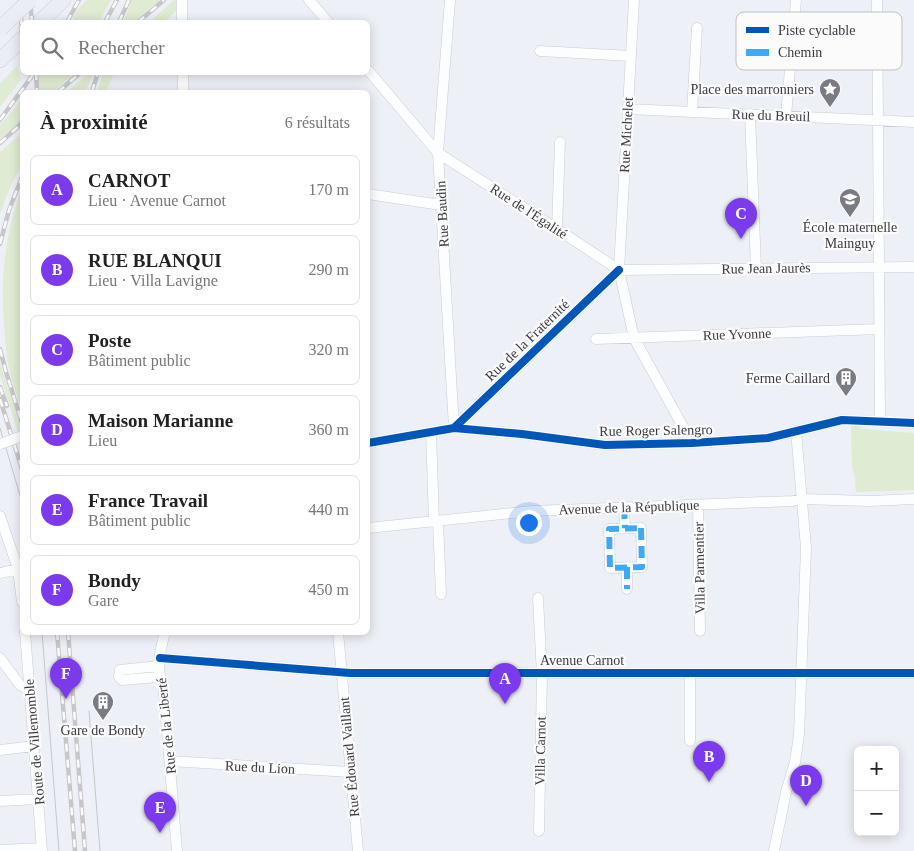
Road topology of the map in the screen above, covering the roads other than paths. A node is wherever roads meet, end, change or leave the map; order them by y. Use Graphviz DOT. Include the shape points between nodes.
graph roads {
  1 [pos="30,0"];
  2 [pos="63,0"];
  3 [pos="182,0"];
  4 [pos="309,0"];
  5 [pos="450,0"];
  6 [pos="634,0"];
  7 [pos="42,20"];
  8 [pos="182,20"];
  9 [pos="326,20"];
  10 [pos="697,28"];
  11 [pos="0,29"];
  12 [pos="20,41"];
  13 [pos="540,51"];
  14 [pos="631,56"];
  15 [pos="0,60"];
  16 [pos="790,70"];
  17 [pos="877,70"];
  18 [pos="370,72"];
  19 [pos="183,75"];
  20 [pos="183,90"];
  21 [pos="628,108"];
  22 [pos="692,112"];
  23 [pos="750,114"];
  24 [pos="786,116"];
  25 [pos="878,120"];
  26 [pos="914,122"];
  27 [pos="560,142"];
  28 [pos="438,153"];
  29 [pos="370,194"];
  30 [pos="441,204"];
  31 [pos="557,229"];
  32 [pos="879,267"];
  33 [pos="914,267"];
  34 [pos="756,269"];
  35 [pos="619,270"];
  36 [pos="879,329"];
  37 [pos="634,338"];
  38 [pos="596,339"];
  39 [pos="880,420"];
  40 [pos="914,423"];
  41 [pos="454,428"];
  42 [pos="796,431"];
  43 [pos="431,432"];
  44 [pos="20,437"];
  45 [pos="370,443"];
  46 [pos="692,443"];
  47 [pos="0,444"];
  48 [pos="802,499"];
  49 [pos="914,499"];
  50 [pos="698,505"];
  51 [pos="624,507"];
  52 [pos="0,516"];
  53 [pos="436,522"];
  54 [pos="370,528"];
  55 [pos="625,528"];
  56 [pos="627,568"];
  57 [pos="18,569"];
  58 [pos="0,573"];
  59 [pos="20,586"];
  60 [pos="627,589"];
  61 [pos="441,594"];
  62 [pos="538,598"];
  63 [pos="700,631"];
  64 [pos="25,635"];
  65 [pos="165,635"];
  66 [pos="338,635"];
  67 [pos="0,658"];
  68 [pos="159,663"];
  69 [pos="342,672"];
  70 [pos="541,672"];
  71 [pos="690,673"];
  72 [pos="802,673"];
  73 [pos="914,673"];
  74 [pos="160,678"];
  75 [pos="29,688"];
  76 [pos="690,741"];
  77 [pos="34,746"];
  78 [pos="0,750"];
  79 [pos="170,761"];
  80 [pos="350,772"];
  81 [pos="38,799"];
  82 [pos="0,802"];
  83 [pos="539,831"];
  84 [pos="42,849"];
  85 [pos="0,850"];
  86 [pos="177,851"];
  87 [pos="358,851"];
  88 [pos="774,851"];
  1 -- 11 [label="highway, bridge"];
  2 -- 7 [label="highway"];
  3 -- 8 [label="street"];
  4 -- 9 [label="street"];
  5 -- 28 [label="street, Rue Baudin"];
  6 -- 14 [label="street, Rue Michelet"];
  10 -- 22 [label="street"];
  12 -- 15 [label="highway"];
  13 -- 14 [label="street"];
  14 -- 21 [label="street, Rue Michelet"];
  16 -- 24 [label="street"];
  17 -- 25 [label="street"];
  18 -- 28 [label="street, Rue de l'Égalité"];
  19 -- 20 [label="street"];
  21 -- 22 [label="street, Rue du Breuil"];
  21 -- 35 [label="street, Rue Michelet"];
  22 -- 23 [label="street, Rue du Breuil"];
  23 -- 24 [label="street, Rue du Breuil"];
  23 -- 34 [label="street"];
  24 -- 25 [label="street, Rue du Breuil"];
  25 -- 26 [label="street, Rue du Breuil"];
  25 -- 32 [label="street"];
  27 -- 31 [label="street"];
  28 -- 30 [label="street, Rue Baudin"];
  28 -- 31 [label="street, Rue de l'Égalité"];
  29 -- 30 [label="street"];
  30 -- 41 [label="street, Rue Baudin"];
  31 -- 35 [label="street, Rue de l'Égalité"];
  32 -- 33 [label="street, Rue Jean Jaurès"];
  32 -- 34 [label="street, Rue Jean Jaurès"];
  32 -- 36 [label="street"];
  34 -- 35 [label="street, Rue Jean Jaurès"];
  35 -- 37 [label="street, Rue Michelet"];
  35 -- 41 [label="street, Rue de la Fraternité"];
  36 -- 37 [label="street, Rue Yvonne"];
  36 -- 39 [label="street"];
  37 -- 38 [label="street, Rue Yvonne"];
  37 -- 46 [label="street, Rue Michelet"];
  39 -- 40 [label="street, Rue Roger Salengro"];
  39 -- 42 [label="street, Rue Roger Salengro" via="842,420"];
  41 -- 43 [label="street, Rue Roger Salengro"];
  41 -- 46 [label="street, Rue Roger Salengro" via="605,445"];
  42 -- 46 [label="street, Rue Roger Salengro" via="768,438"];
  42 -- 48 [label="street"];
  43 -- 45 [label="street, Rue Roger Salengro"];
  43 -- 53 [label="street"];
  44 -- 47 [label="street, bridge"];
  48 -- 49 [label="street, Avenue de la République"];
  48 -- 50 [label="street, Avenue de la République"];
  48 -- 72 [label="street" via="806,548"];
  50 -- 51 [label="street, Avenue de la République"];
  50 -- 63 [label="street, Villa Parmentier"];
  51 -- 53 [label="street, Avenue de la République" via="532,511"];
  51 -- 55 [label="street"];
  52 -- 57 [label="street"];
  53 -- 54 [label="street, Avenue de la République"];
  53 -- 61 [label="street"];
  55 -- 56 [label="street" via="641,528 642,567"];
  55 -- 56 [label="street" via="609,528 610,568"];
  56 -- 60 [label="street"];
  57 -- 58 [label="street"];
  57 -- 59 [label="street"];
  62 -- 70 [label="street, Villa Carnot"];
  64 -- 75 [label="street, Route de Villemomble"];
  65 -- 68 [label="street, Rue de la Liberté"];
  66 -- 69 [label="street, Rue Édouard Vaillant"];
  67 -- 75 [label="street" via="20,684"];
  68 -- 69 [label="street, Avenue Carnot"];
  68 -- 74 [label="street, Rue de la Liberté"];
  68 -- 74 [label="street, Avenue Carnot" via="118,668 117,675 120,682"];
  69 -- 70 [label="street, Avenue Carnot"];
  69 -- 80 [label="street, Rue Édouard Vaillant"];
  70 -- 71 [label="street, Avenue Carnot"];
  70 -- 83 [label="street, Villa Carnot"];
  71 -- 72 [label="street, Avenue Carnot"];
  71 -- 76 [label="street"];
  72 -- 73 [label="street, Avenue Carnot"];
  72 -- 88 [label="street" via="800,735"];
  74 -- 79 [label="street, Rue de la Liberté"];
  75 -- 77 [label="street, Route de Villemomble"];
  77 -- 78 [label="street"];
  77 -- 81 [label="street, Route de Villemomble"];
  79 -- 80 [label="street, Rue du Lion"];
  79 -- 86 [label="street, Rue de la Liberté"];
  80 -- 87 [label="street, Rue Édouard Vaillant"];
  81 -- 82 [label="street"];
  81 -- 84 [label="street, Route de Villemomble"];
  84 -- 85 [label="street"];
}
